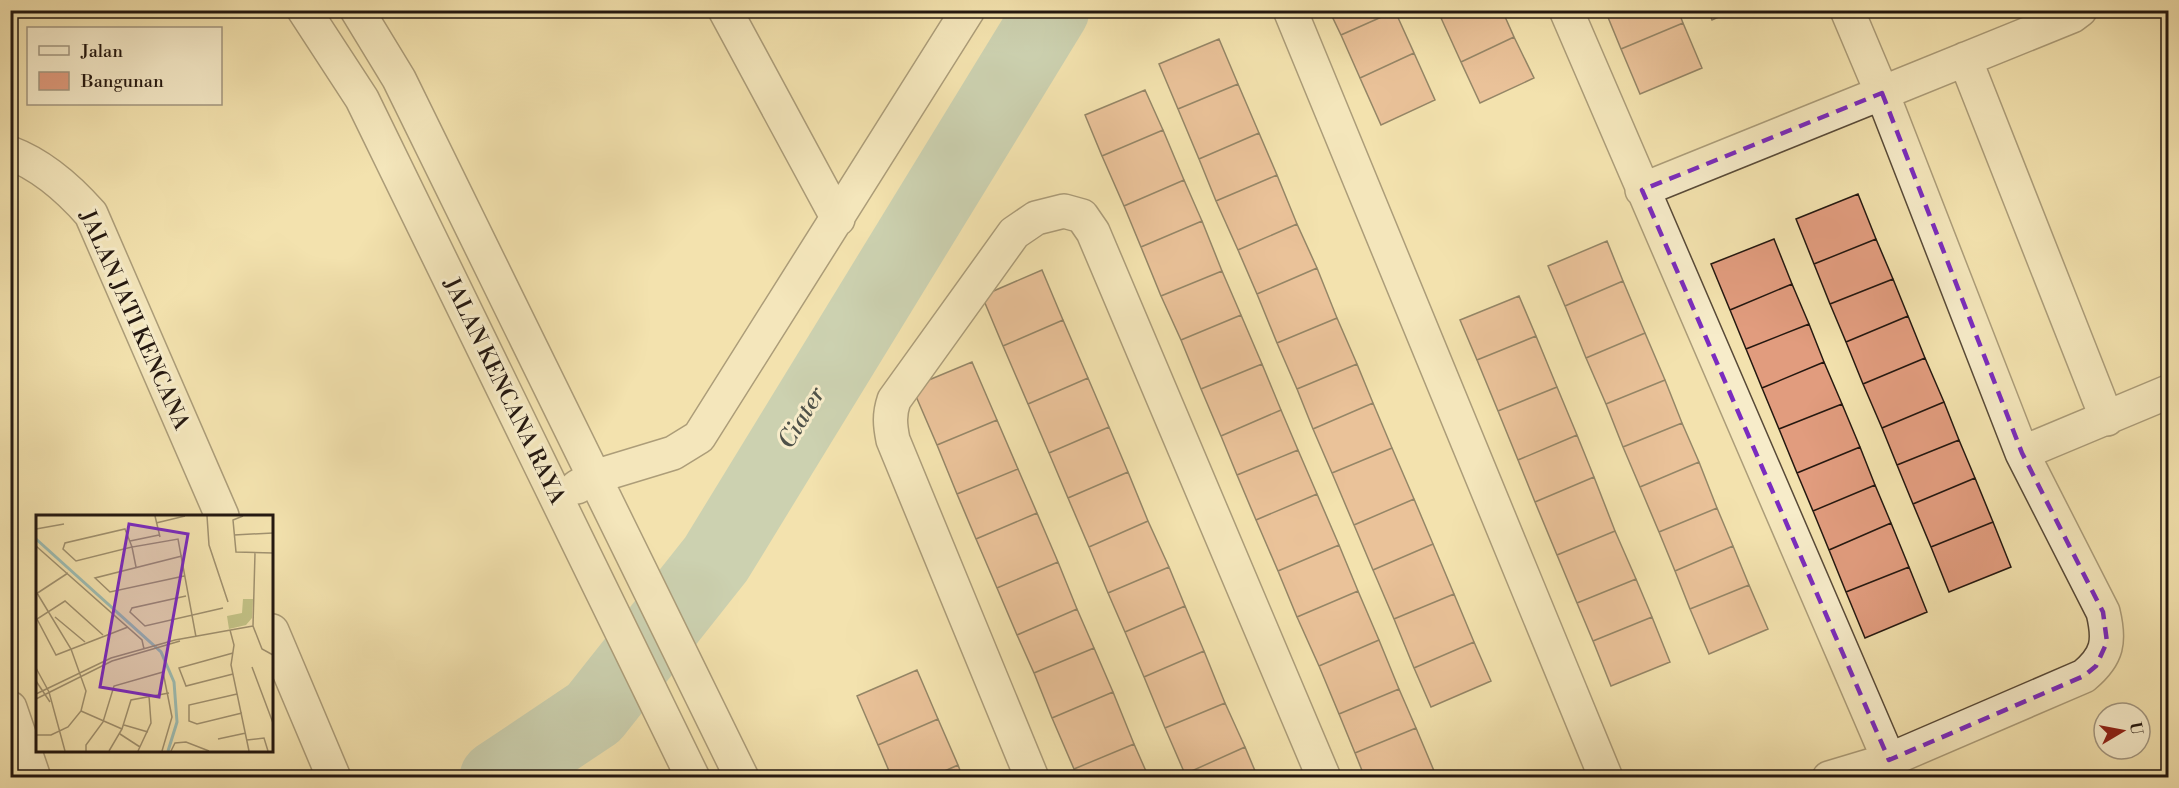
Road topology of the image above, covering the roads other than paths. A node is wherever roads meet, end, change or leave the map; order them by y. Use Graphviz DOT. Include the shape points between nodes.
graph roads {
  1 [pos="304,10"];
  2 [pos="357,10"];
  3 [pos="725,10"];
  4 [pos="968,10"];
  5 [pos="1290,10"];
  6 [pos="1566,10"];
  7 [pos="1847,10"];
  8 [pos="2080,10"];
  9 [pos="1965,59"];
  10 [pos="1882,93"];
  11 [pos="10,153"];
  12 [pos="1642,190"];
  13 [pos="838,219"];
  14 [pos="2169,392"];
  15 [pos="2107,418"];
  16 [pos="2022,453"];
  17 [pos="594,477"];
  18 [pos="556,499"];
  19 [pos="222,515"];
  20 [pos="273,633"];
  21 [pos="10,708"];
  22 [pos="1889,760"];
  23 [pos="34,777"];
  24 [pos="334,777"];
  25 [pos="693,777"];
  26 [pos="742,777"];
  27 [pos="1032,777"];
  28 [pos="1324,777"];
  29 [pos="1606,777"];
  30 [pos="1829,777"];
  1 -- 18 [label="street, JALAN KENCANA RAYA" via="362,99"];
  2 -- 17 [label="street, JALAN KENCANA RAYA" via="399,79"];
  3 -- 13 [label="street"];
  4 -- 13 [label="street"];
  5 -- 29 [label="street"];
  6 -- 12 [label="street"];
  7 -- 10 [label="street"];
  8 -- 9 [label="street"];
  9 -- 10 [label="street"];
  9 -- 15 [label="street"];
  10 -- 12 [label="street"];
  10 -- 16 [label="street"];
  11 -- 19 [label="street, JALAN JATI KENCANA" via="69,189 91,214"];
  12 -- 22 [label="street"];
  13 -- 17 [label="street" via="699,437 673,453"];
  14 -- 15 [label="street"];
  15 -- 16 [label="street"];
  16 -- 22 [label="street" via="2103,612 2108,642 2096,666 2084,676"];
  17 -- 18 [label="street"];
  17 -- 26 [label="street, JALAN KENCANA RAYA"];
  18 -- 25 [label="street, JALAN KENCANA RAYA"];
  20 -- 24 [label="street"];
  21 -- 23 [label="street"];
  22 -- 30 [label="street"];
  27 -- 28 [label="street" via="889,424 894,400 1014,233 1036,218 1064,211 1082,216 1093,232"];
}
